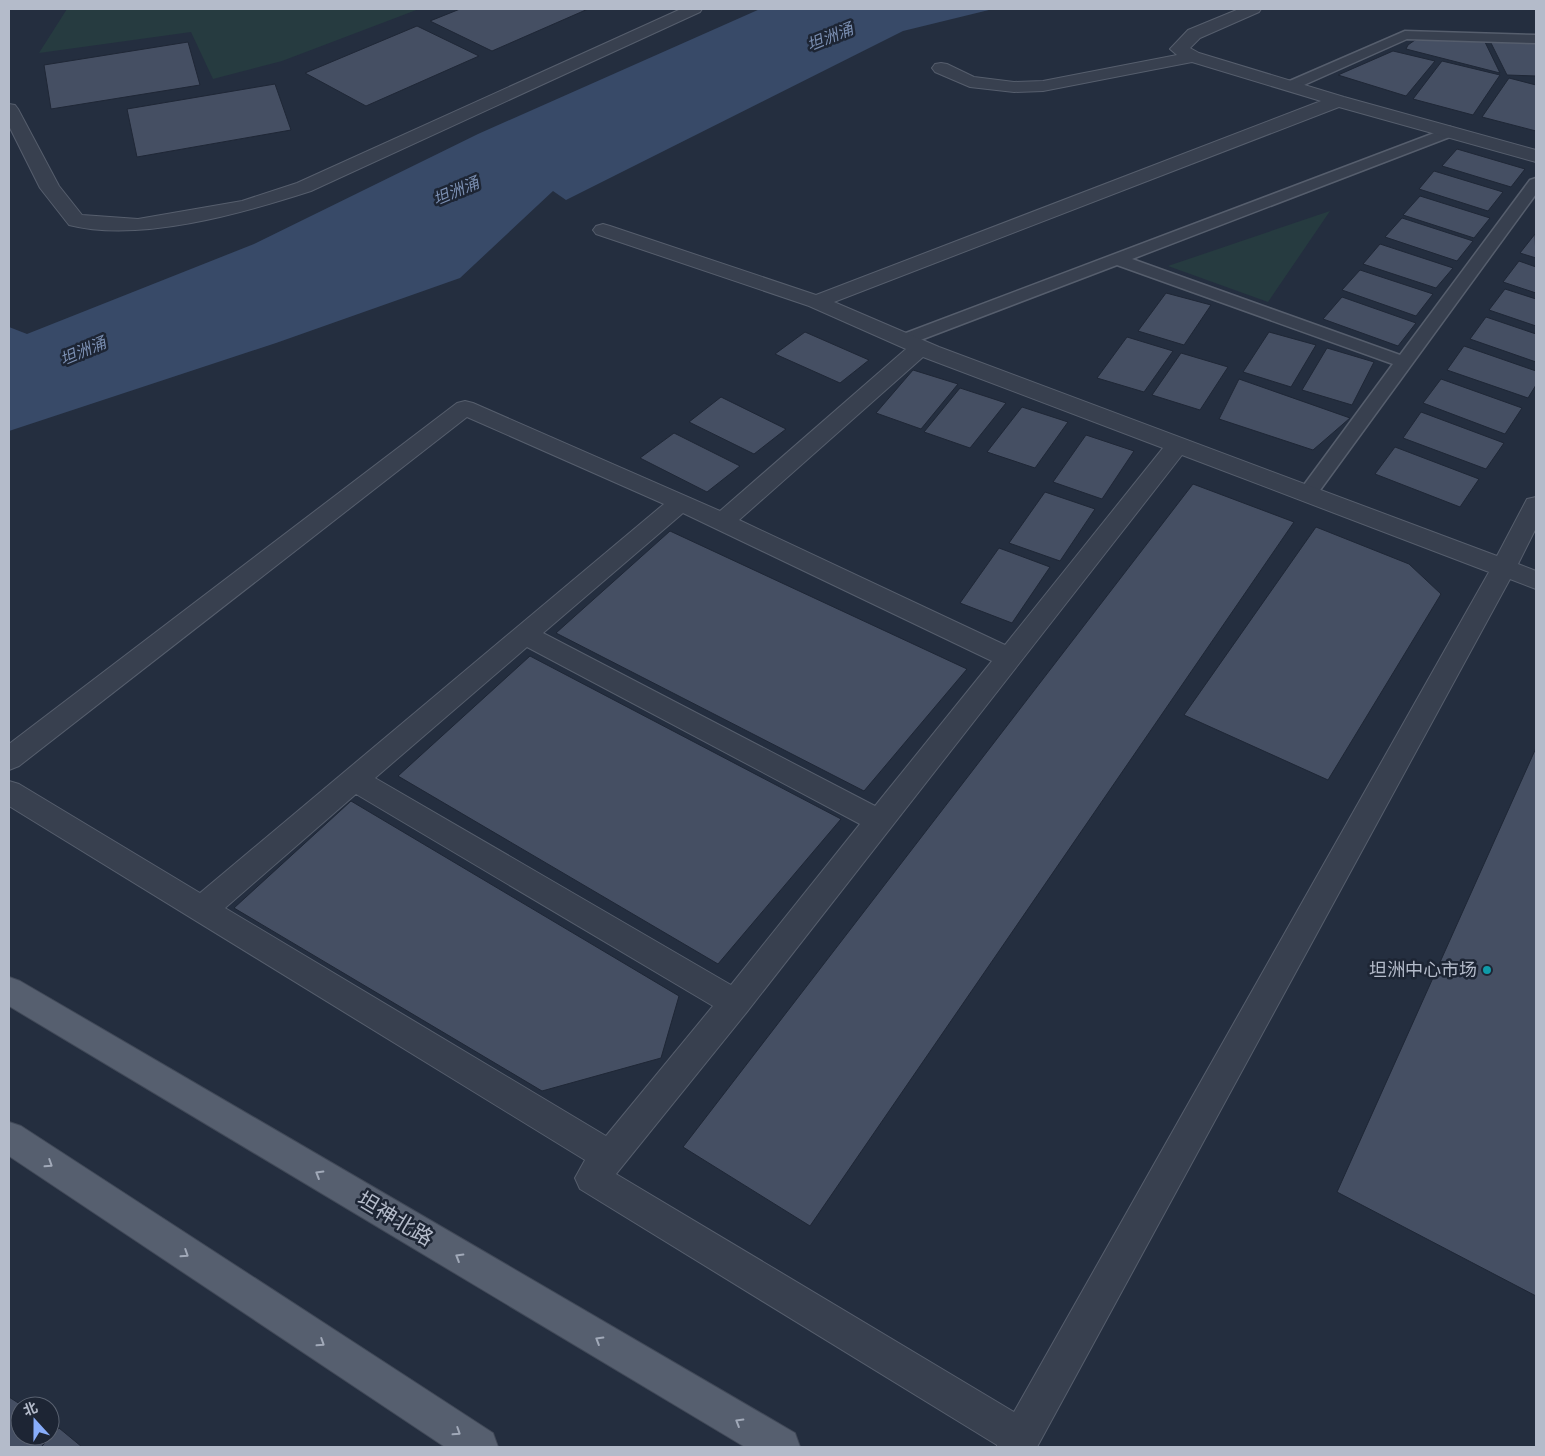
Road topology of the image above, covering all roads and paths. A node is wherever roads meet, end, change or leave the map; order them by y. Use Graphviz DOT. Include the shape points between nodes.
graph roads {
  1 [pos="694,9"];
  2 [pos="1253,9"];
  3 [pos="1536,39"];
  4 [pos="1193,57"];
  5 [pos="941,68"];
  6 [pos="1290,86"];
  7 [pos="1338,100"];
  8 [pos="9,109"];
  9 [pos="1450,132"];
  10 [pos="1536,156"];
  11 [pos="1536,183"];
  12 [pos="603,230"];
  13 [pos="1116,259"];
  14 [pos="816,302"];
  15 [pos="912,344"];
  16 [pos="1404,362"];
  17 [pos="1178,445"];
  18 [pos="1308,493"];
  19 [pos="681,502"];
  20 [pos="1536,505"];
  21 [pos="722,522"];
  22 [pos="1504,567"];
  23 [pos="1536,580"];
  24 [pos="525,635"];
  25 [pos="1010,658"];
  26 [pos="9,759"];
  27 [pos="355,780"];
  28 [pos="9,792"];
  29 [pos="879,821"];
  30 [pos="202,910"];
  31 [pos="9,990"];
  32 [pos="735,1003"];
  33 [pos="9,1137"];
  34 [pos="609,1156"];
  35 [pos="1018,1443"];
  36 [pos="479,1447"];
  37 [pos="781,1447"];
  1 -- 8 [label="street" via="304,187 245,206 138,225 76,221 50,188"];
  2 -- 4 [label="street" via="1194,34 1179,49"];
  3 -- 6 [label="lane" via="1405,34"];
  4 -- 5 [label="street" via="1043,86 1014,87 970,82"];
  4 -- 6 [label="street"];
  6 -- 7 [label="street"];
  7 -- 9 [label="street"];
  7 -- 14 [label="street"];
  9 -- 10 [label="street"];
  9 -- 13 [label="lane"];
  11 -- 16 [label="lane"];
  12 -- 14 [label="street"];
  13 -- 15 [label="lane"];
  13 -- 16 [label="lane"];
  14 -- 15 [label="street"];
  15 -- 17 [label="street"];
  15 -- 21 [label="street"];
  16 -- 18 [label="lane"];
  17 -- 18 [label="street"];
  17 -- 25 [label="street"];
  18 -- 22 [label="street"];
  19 -- 21 [label="street"];
  19 -- 24 [label="street"];
  19 -- 26 [label="street" via="465,408"];
  20 -- 22 [label="street"];
  21 -- 25 [label="street"];
  22 -- 23 [label="street"];
  22 -- 35 [label="street"];
  24 -- 27 [label="street"];
  24 -- 29 [label="street"];
  25 -- 29 [label="street"];
  27 -- 30 [label="street"];
  27 -- 32 [label="street"];
  28 -- 30 [label="street"];
  29 -- 32 [label="street"];
  30 -- 34 [label="street"];
  37 -- 31 [label="main road, 坦神北路, one-way"];
  32 -- 34 [label="street"];
  33 -- 36 [label="main road, one-way"];
  34 -- 35 [label="street" via="592,1178"];
}
